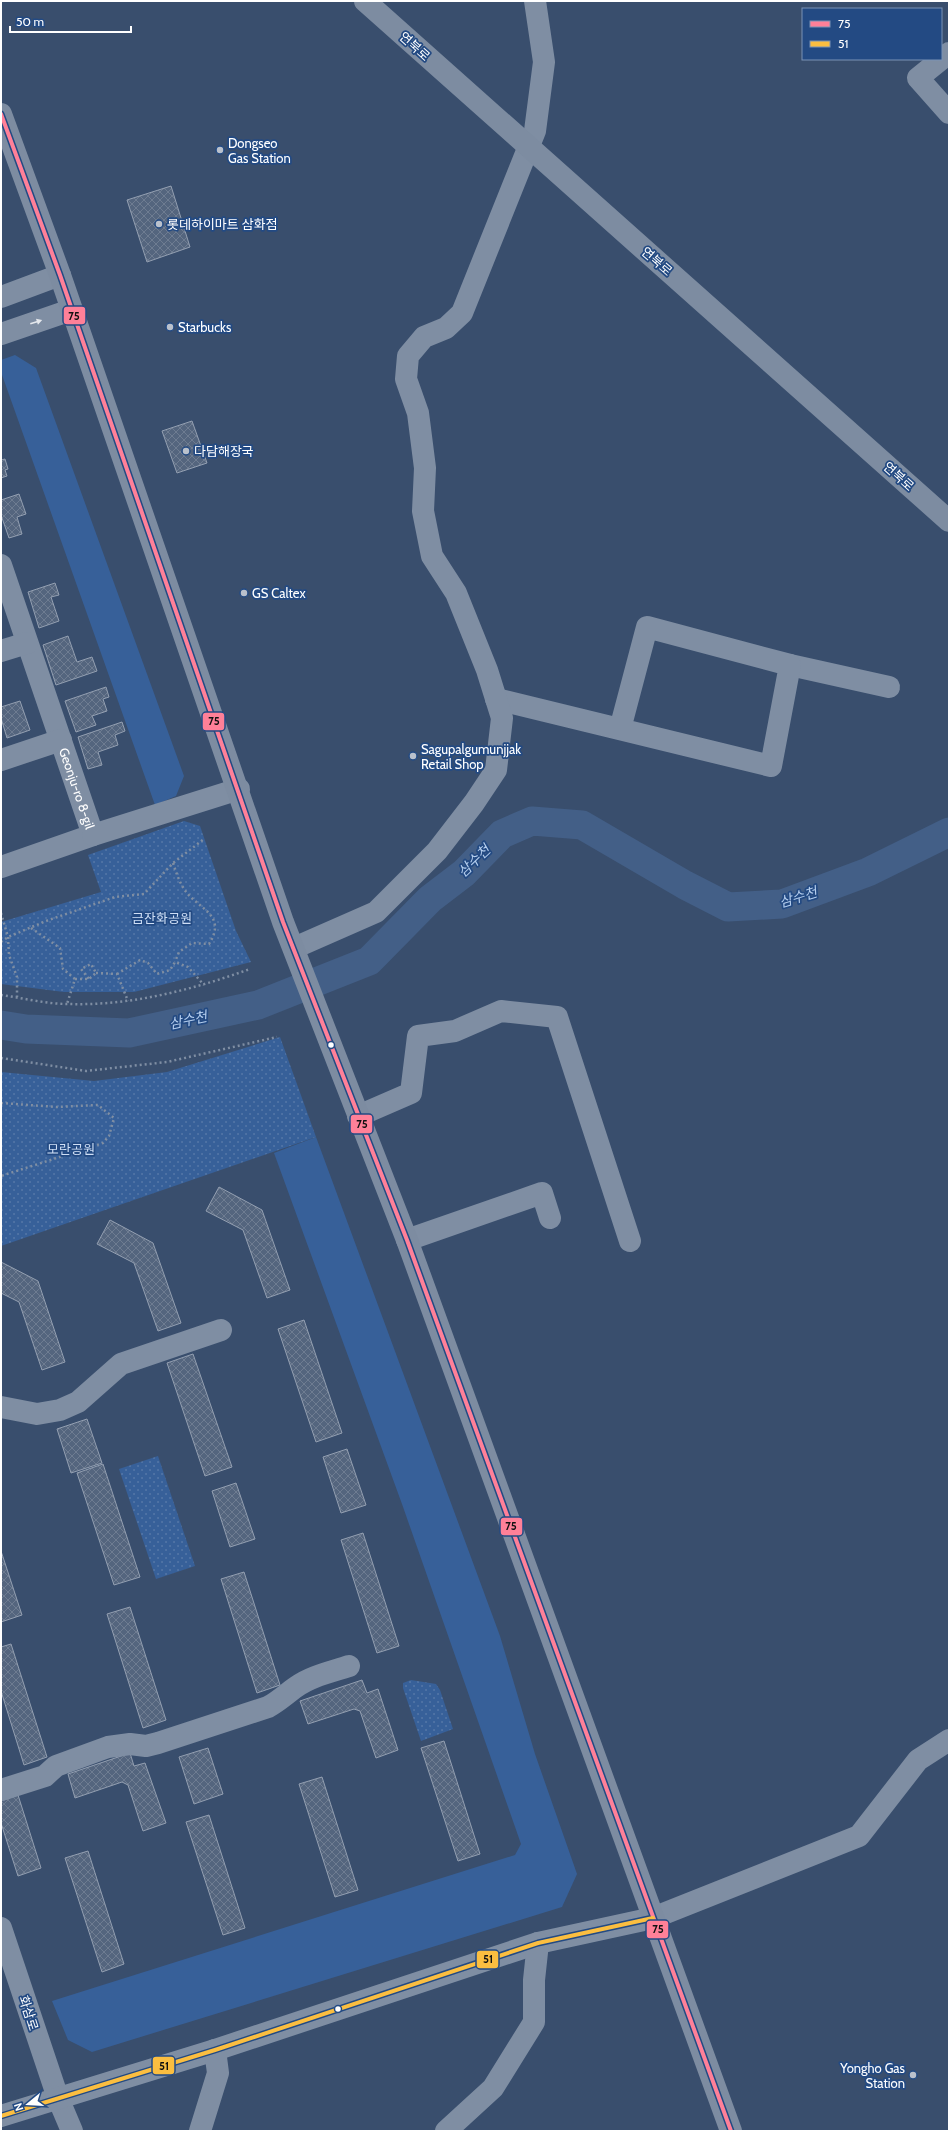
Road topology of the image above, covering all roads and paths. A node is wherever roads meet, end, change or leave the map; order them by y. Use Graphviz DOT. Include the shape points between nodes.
graph roads {
  1 [pos="365,1"];
  2 [pos="534,1"];
  3 [pos="940,60"];
  4 [pos="949,113"];
  5 [pos="1,114"];
  6 [pos="528,147"];
  7 [pos="60,275"];
  8 [pos="1,297"];
  9 [pos="72,310"];
  10 [pos="1,334"];
  11 [pos="949,521"];
  12 [pos="1,565"];
  13 [pos="27,643"];
  14 [pos="1,651"];
  15 [pos="790,665"];
  16 [pos="889,687"];
  17 [pos="496,700"];
  18 [pos="620,730"];
  19 [pos="61,740"];
  20 [pos="1,760"];
  21 [pos="239,789"];
  22 [pos="93,835"];
  23 [pos="204,839"];
  24 [pos="173,863"];
  25 [pos="1,866"];
  26 [pos="1,913"];
  27 [pos="31,927"];
  28 [pos="8,937"];
  29 [pos="1,942"];
  30 [pos="296,953"];
  31 [pos="175,962"];
  32 [pos="250,969"];
  33 [pos="96,973"];
  34 [pos="117,974"];
  35 [pos="75,979"];
  36 [pos="89,979"];
  37 [pos="204,986"];
  38 [pos="1,995"];
  39 [pos="17,997"];
  40 [pos="128,1001"];
  41 [pos="67,1004"];
  42 [pos="277,1037"];
  43 [pos="1,1058"];
  44 [pos="1,1102"];
  45 [pos="358,1116"];
  46 [pos="1,1176"];
  47 [pos="550,1218"];
  48 [pos="407,1240"];
  49 [pos="630,1241"];
  50 [pos="221,1330"];
  51 [pos="1,1407"];
  52 [pos="349,1666"];
  53 [pos="949,1740"];
  54 [pos="1,1790"];
  55 [pos="653,1918"];
  56 [pos="1,1928"];
  57 [pos="538,1943"];
  58 [pos="215,2050"];
  59 [pos="58,2098"];
  60 [pos="1,2116"];
  61 [pos="72,2131"];
  62 [pos="200,2131"];
  63 [pos="446,2131"];
  64 [pos="731,2131"];
  1 -- 6 [label="main road, 연북로"];
  2 -- 6 [label="street" via="544,62 535,131"];
  3 -- 4 [label="street" via="918,78"];
  5 -- 7 [label="main road"];
  6 -- 11 [label="main road, 연북로"];
  6 -- 17 [label="street" via="462,313 446,328 424,337 408,356 406,379 418,413 425,468 423,511 432,556 456,594 487,670"];
  7 -- 8 [label="street"];
  7 -- 9 [label="main road"];
  10 -- 9 [label="street, one-way"];
  9 -- 21 [label="main road"];
  12 -- 13 [label="street, Geonju-ro 8-gil"];
  13 -- 14 [label="street"];
  13 -- 19 [label="street, Geonju-ro 8-gil"];
  15 -- 16 [label="street"];
  15 -- 18 [label="street" via="647,627"];
  15 -- 18 [label="street" via="771,766"];
  17 -- 18 [label="street"];
  17 -- 30 [label="street" via="502,718 496,770 474,803 436,850 376,912"];
  19 -- 20 [label="street, Geonju-ro 8-gil"];
  19 -- 22 [label="street, Geonju-ro 8-gil"];
  21 -- 22 [label="street"];
  21 -- 30 [label="main road"];
  22 -- 25 [label="street, Geonju-ro 8-gil"];
  23 -- 24 [label="path"];
  24 -- 27 [label="path" via="144,894 116,897"];
  24 -- 31 [label="path" via="185,890 207,910 215,925 214,936 209,944 192,943 179,952"];
  26 -- 28 [label="path"];
  27 -- 28 [label="path"];
  27 -- 35 [label="path" via="60,948 63,969"];
  28 -- 29 [label="path"];
  28 -- 39 [label="path" via="9,955 17,977"];
  30 -- 45 [label="main road"];
  31 -- 34 [label="path" via="170,970 157,974 148,963 140,960"];
  31 -- 37 [label="path" via="188,967"];
  32 -- 37 [label="path"];
  33 -- 34 [label="path"];
  33 -- 36 [label="path"];
  33 -- 36 [label="path" via="92,964 81,969"];
  34 -- 40 [label="path"];
  35 -- 36 [label="path"];
  35 -- 41 [label="path"];
  37 -- 40 [label="path"];
  38 -- 39 [label="path"];
  39 -- 41 [label="path"];
  40 -- 41 [label="path"];
  42 -- 43 [label="path" via="167,1062 86,1071"];
  44 -- 46 [label="path" via="57,1107 98,1105 114,1118 108,1136 102,1143"];
  45 -- 48 [label="main road"];
  45 -- 49 [label="street" via="411,1093 418,1036 455,1031 501,1011 557,1017"];
  47 -- 48 [label="street" via="542,1193"];
  48 -- 55 [label="main road"];
  50 -- 51 [label="street" via="122,1364 78,1402 60,1410 37,1414"];
  52 -- 54 [label="street" via="312,1678 268,1707 158,1743 146,1746 116,1745 96,1751 56,1766 44,1776"];
  53 -- 55 [label="street" via="918,1760 859,1836"];
  55 -- 57 [label="street"];
  55 -- 64 [label="main road"];
  56 -- 59 [label="street, 화삼로"];
  57 -- 58 [label="street"];
  57 -- 63 [label="street" via="534,1980 534,2022 493,2088"];
  58 -- 59 [label="street"];
  58 -- 62 [label="street" via="218,2073"];
  59 -- 60 [label="street"];
  59 -- 61 [label="street, 화삼로"];
}
